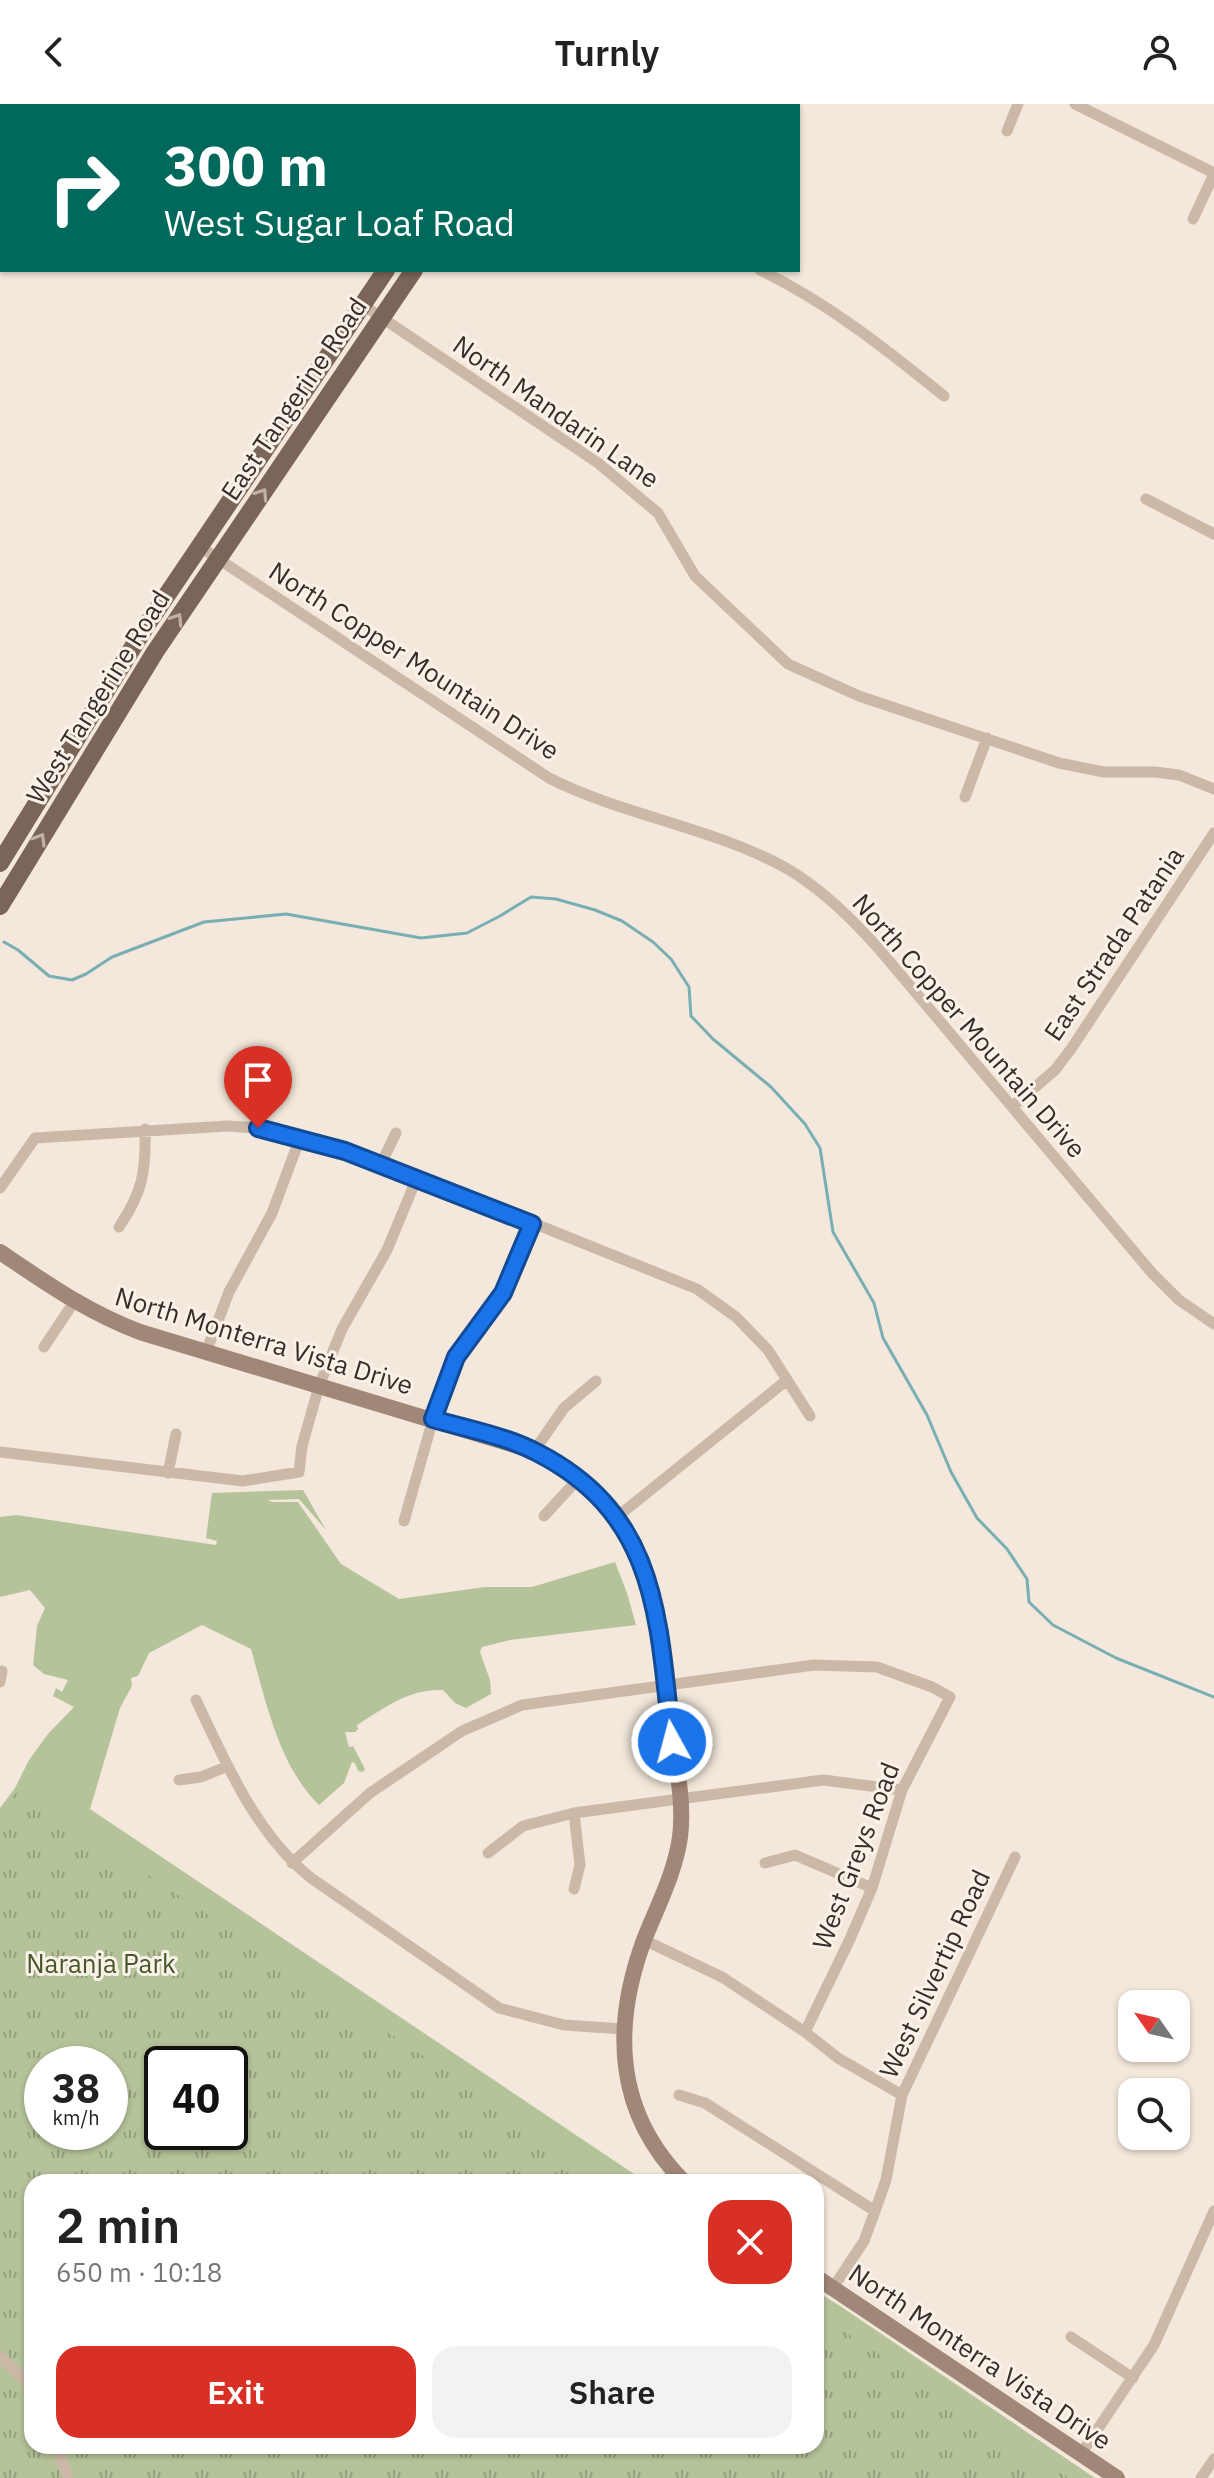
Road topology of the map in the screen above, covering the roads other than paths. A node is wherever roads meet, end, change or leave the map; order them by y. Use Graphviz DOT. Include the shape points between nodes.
graph roads {
  1 [pos="1018,104"];
  2 [pos="1075,104"];
  3 [pos="1007,131"];
  4 [pos="1214,173"];
  5 [pos="1193,219"];
  6 [pos="385,272"];
  7 [pos="413,272"];
  8 [pos="764,272"];
  9 [pos="363,305"];
  10 [pos="381,317"];
  11 [pos="944,396"];
  12 [pos="1146,499"];
  13 [pos="1214,534"];
  14 [pos="199,546"];
  15 [pos="218,558"];
  16 [pos="987,738"];
  17 [pos="1214,789"];
  18 [pos="965,797"];
  19 [pos="1214,833"];
  20 [pos="0,863"];
  21 [pos="0,906"];
  22 [pos="1012,1107"];
  23 [pos="145,1129"];
  24 [pos="396,1133"];
  25 [pos="300,1138"];
  26 [pos="380,1166"];
  27 [pos="416,1180"];
  28 [pos="0,1188"];
  29 [pos="532,1224"];
  30 [pos="119,1227"];
  31 [pos="0,1252"];
  32 [pos="74,1302"];
  33 [pos="1214,1324"];
  34 [pos="44,1347"];
  35 [pos="206,1352"];
  36 [pos="787,1380"];
  37 [pos="596,1381"];
  38 [pos="319,1386"];
  39 [pos="810,1416"];
  40 [pos="433,1419"];
  41 [pos="176,1434"];
  42 [pos="534,1451"];
  43 [pos="0,1452"];
  44 [pos="168,1473"];
  45 [pos="578,1479"];
  46 [pos="544,1516"];
  47 [pos="617,1517"];
  48 [pos="404,1521"];
  49 [pos="665,1686"];
  50 [pos="196,1700"];
  51 [pos="228,1766"];
  52 [pos="179,1780"];
  53 [pos="902,1790"];
  54 [pos="680,1798"];
  55 [pos="574,1813"];
  56 [pos="488,1853"];
  57 [pos="1015,1857"];
  58 [pos="292,1863"];
  59 [pos="765,1863"];
  60 [pos="872,1888"];
  61 [pos="574,1889"];
  62 [pos="644,1940"];
  63 [pos="623,2029"];
  64 [pos="805,2032"];
  65 [pos="679,2095"];
  66 [pos="902,2095"];
  67 [pos="677,2174"];
  68 [pos="817,2174"];
  69 [pos="824,2179"];
  70 [pos="875,2211"];
  71 [pos="1214,2211"];
  72 [pos="824,2282"];
  73 [pos="833,2288"];
  74 [pos="1071,2337"];
  75 [pos="0,2356"];
  76 [pos="1133,2378"];
  77 [pos="24,2379"];
  78 [pos="60,2454"];
  79 [pos="1081,2454"];
  80 [pos="1214,2459"];
  81 [pos="68,2478"];
  82 [pos="1117,2478"];
  83 [pos="1201,2478"];
  1 -- 3 [label="street"];
  2 -- 4 [label="street"];
  4 -- 5 [label="street"];
  6 -- 9 [label="main road, East Tangerine Road"];
  7 -- 10 [label="main road, East Tangerine Road"];
  8 -- 11 [label="street" via="846,320"];
  9 -- 10 [label="street, North Mandarin Lane"];
  9 -- 14 [label="main road, East Tangerine Road"];
  15 -- 10 [label="main road, East Tangerine Road, one-way"];
  10 -- 16 [label="street, North Mandarin Lane" via="624,483 658,513 695,576 788,664 859,696"];
  12 -- 13 [label="street"];
  14 -- 15 [label="street, North Copper Mountain Drive"];
  14 -- 20 [label="main road, West Tangerine Road"];
  21 -- 15 [label="main road, West Tangerine Road, one-way"];
  15 -- 22 [label="street, North Copper Mountain Drive" via="549,778 749,851 815,887 861,929"];
  16 -- 17 [label="street, North Mandarin Lane" via="1086,770 1170,773"];
  16 -- 18 [label="street"];
  19 -- 22 [label="street, East Strada Patania" via="1071,1049"];
  22 -- 33 [label="street, North Copper Mountain Drive" via="1152,1273"];
  23 -- 25 [label="street" via="227,1126"];
  23 -- 28 [label="street" via="35,1138"];
  23 -- 30 [label="street" via="140,1189"];
  24 -- 26 [label="street"];
  25 -- 26 [label="street"];
  25 -- 35 [label="street" via="272,1213 229,1292"];
  26 -- 27 [label="street"];
  27 -- 29 [label="street"];
  27 -- 38 [label="street"];
  29 -- 36 [label="street" via="697,1289 736,1317 768,1350"];
  29 -- 40 [label="street" via="503,1293 456,1357"];
  31 -- 32 [label="street, North Monterra Vista Drive"];
  32 -- 34 [label="street"];
  32 -- 35 [label="street, North Monterra Vista Drive" via="140,1332"];
  35 -- 38 [label="street, North Monterra Vista Drive"];
  36 -- 39 [label="street"];
  36 -- 47 [label="street"];
  37 -- 42 [label="street" via="564,1408"];
  38 -- 40 [label="street, North Monterra Vista Drive"];
  38 -- 44 [label="street" via="299,1472 243,1481"];
  40 -- 42 [label="street, North Monterra Vista Drive"];
  40 -- 48 [label="street"];
  41 -- 44 [label="street"];
  42 -- 45 [label="street, North Monterra Vista Drive"];
  43 -- 44 [label="street"];
  45 -- 46 [label="street"];
  45 -- 47 [label="street, North Monterra Vista Drive"];
  47 -- 49 [label="street, North Monterra Vista Drive" via="649,1583"];
  49 -- 53 [label="street, West Greys Road" via="814,1665 877,1667 932,1687 950,1697"];
  49 -- 54 [label="street, North Monterra Vista Drive"];
  49 -- 58 [label="street" via="522,1705 462,1731 370,1793"];
  50 -- 51 [label="street"];
  51 -- 52 [label="street"];
  51 -- 58 [label="street" via="266,1833"];
  53 -- 54 [label="street" via="823,1780"];
  53 -- 60 [label="street, West Greys Road"];
  54 -- 55 [label="street"];
  54 -- 62 [label="street, North Monterra Vista Drive" via="677,1854"];
  55 -- 56 [label="street" via="523,1826"];
  55 -- 61 [label="street" via="580,1865"];
  57 -- 66 [label="street, West Silvertip Road"];
  58 -- 63 [label="street" via="499,2008 564,2025"];
  59 -- 60 [label="street" via="795,1855"];
  60 -- 64 [label="street, West Greys Road"];
  62 -- 63 [label="street, North Monterra Vista Drive"];
  62 -- 64 [label="street" via="722,1977"];
  63 -- 67 [label="street, North Monterra Vista Drive" via="636,2107 657,2150"];
  64 -- 66 [label="street"];
  65 -- 68 [label="street" via="705,2103"];
  66 -- 70 [label="street, West Silvertip Road"];
  69 -- 70 [label="street"];
  70 -- 73 [label="street, West Silvertip Road" via="864,2241"];
  71 -- 76 [label="street" via="1154,2345"];
  72 -- 73 [label="street, North Monterra Vista Drive"];
  73 -- 79 [label="street, North Monterra Vista Drive"];
  74 -- 76 [label="street"];
  75 -- 77 [label="street"];
  76 -- 79 [label="street"];
  78 -- 81 [label="street"];
  79 -- 82 [label="street, North Monterra Vista Drive"];
  80 -- 83 [label="street"];
}
